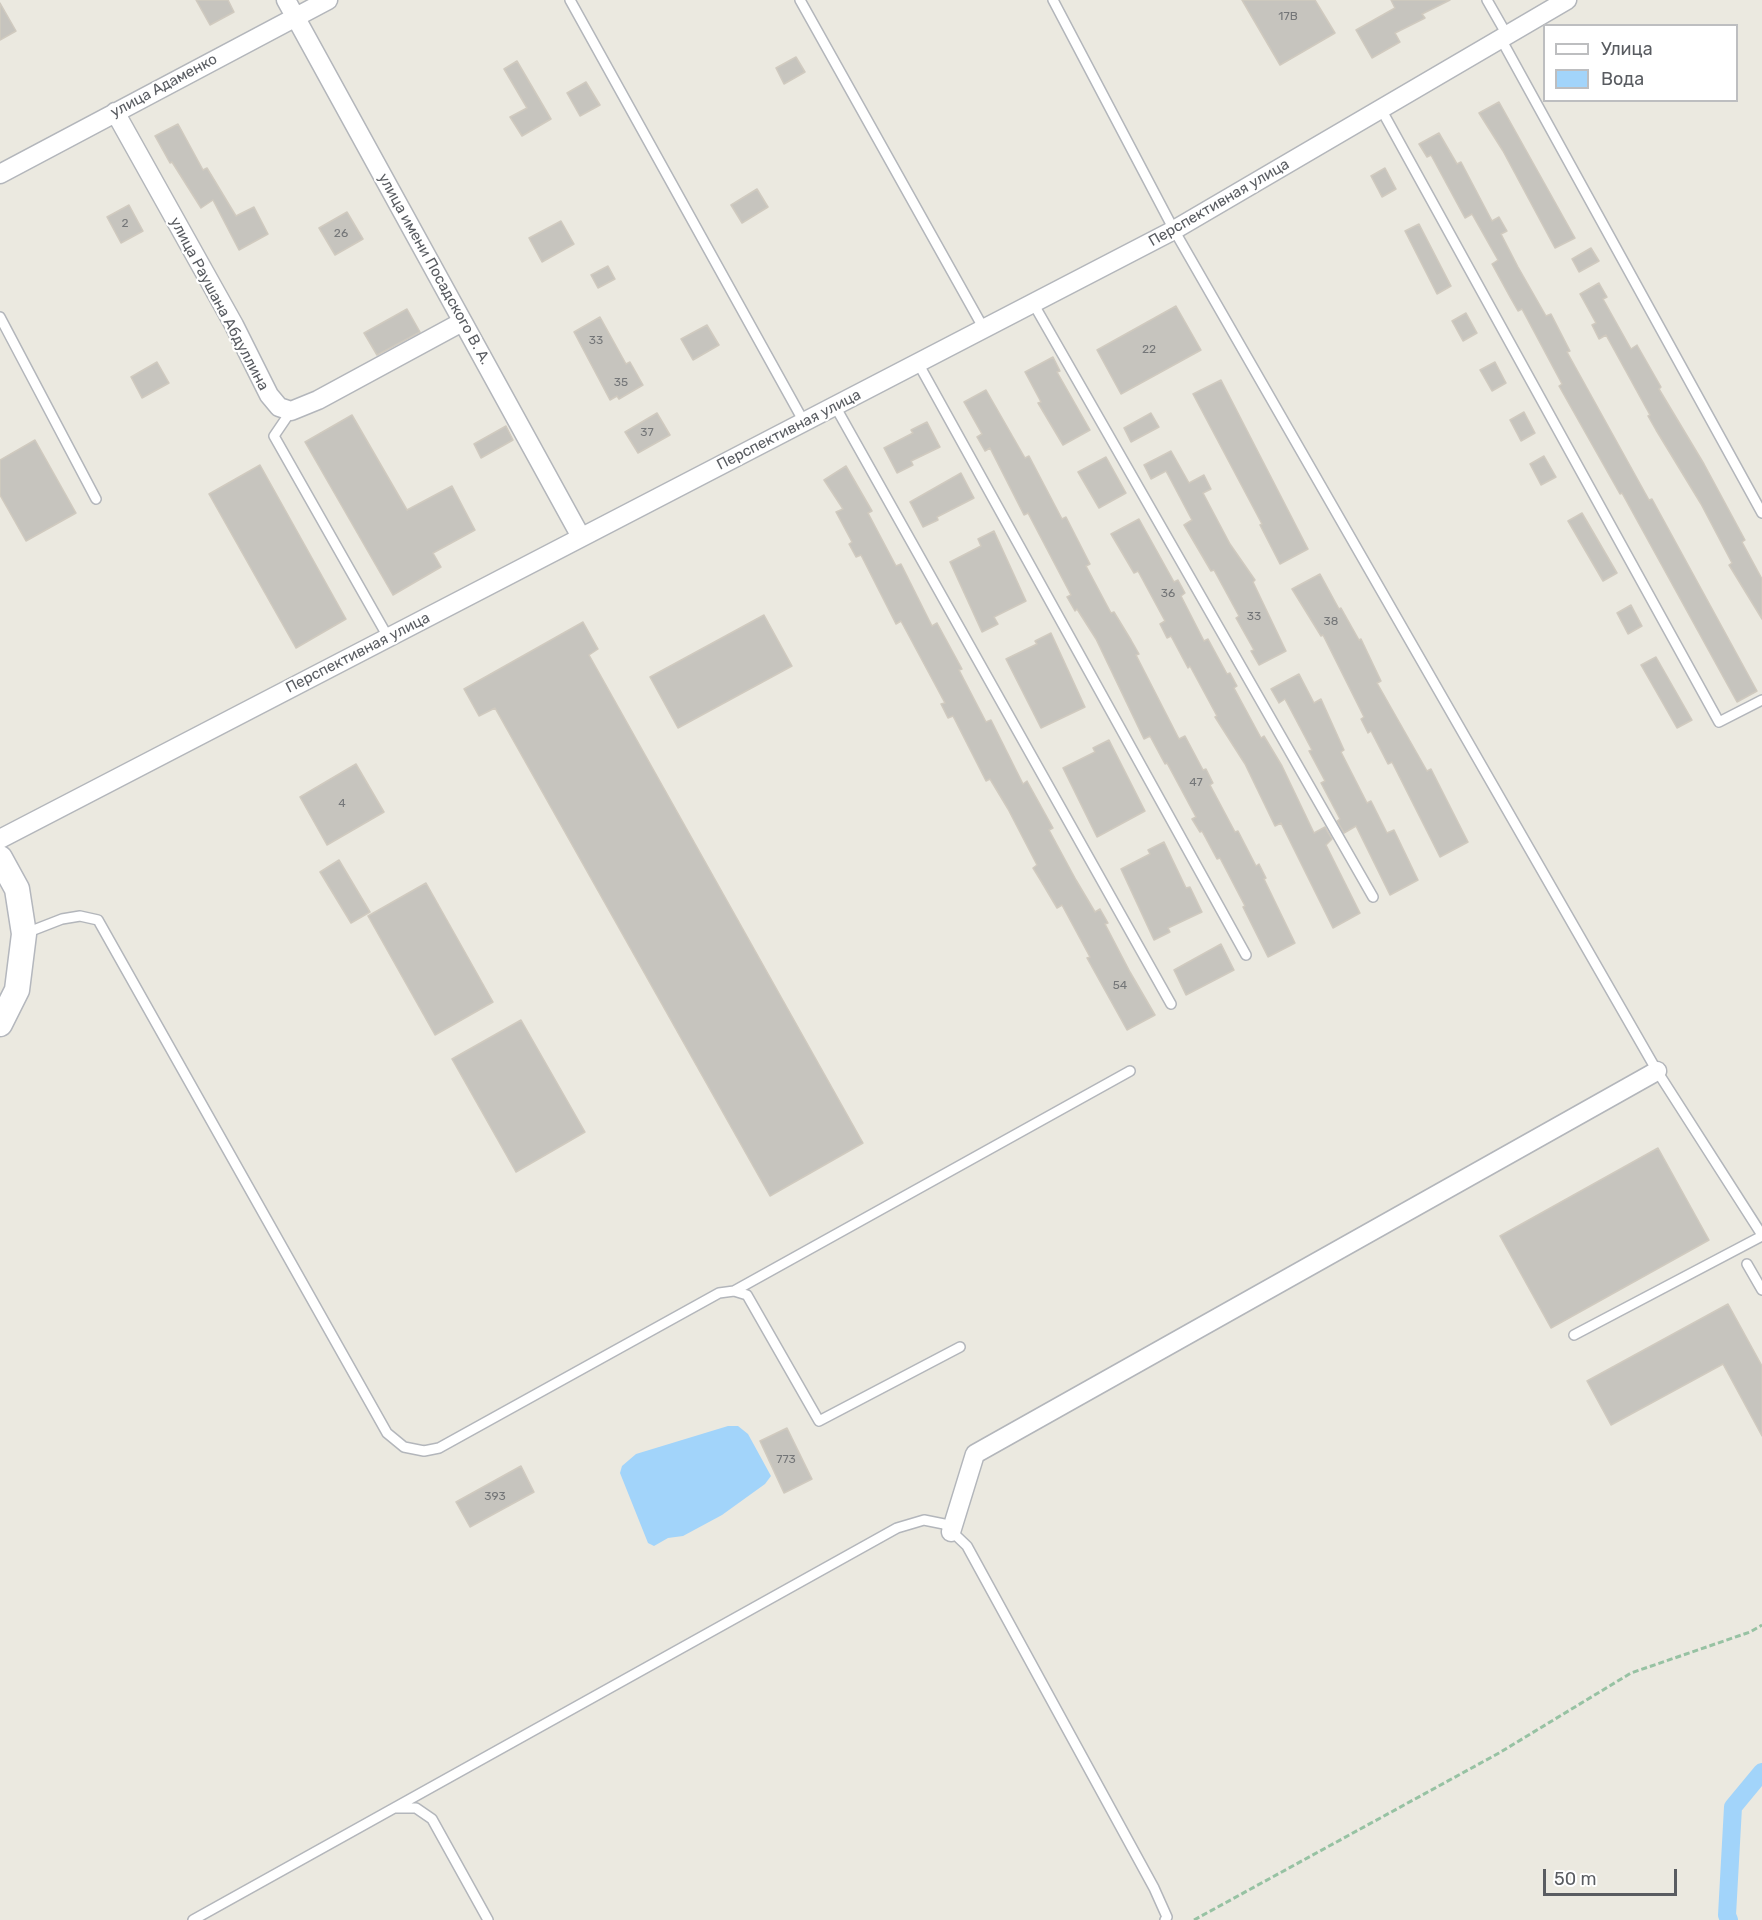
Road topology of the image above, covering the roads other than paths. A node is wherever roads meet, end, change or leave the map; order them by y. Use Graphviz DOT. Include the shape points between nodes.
graph roads {
  1 [pos="286,0"];
  2 [pos="328,0"];
  3 [pos="570,0"];
  4 [pos="800,0"];
  5 [pos="1053,0"];
  6 [pos="1487,0"];
  7 [pos="1568,0"];
  8 [pos="296,17"];
  9 [pos="1504,37"];
  10 [pos="1381,109"];
  11 [pos="115,112"];
  12 [pos="0,174"];
  13 [pos="1174,230"];
  14 [pos="1033,303"];
  15 [pos="0,317"];
  16 [pos="462,322"];
  17 [pos="984,329"];
  18 [pos="918,363"];
  19 [pos="835,406"];
  20 [pos="291,411"];
  21 [pos="804,422"];
  22 [pos="96,499"];
  23 [pos="1762,513"];
  24 [pos="581,537"];
  25 [pos="388,637"];
  26 [pos="1762,700"];
  27 [pos="0,838"];
  28 [pos="0,858"];
  29 [pos="1373,897"];
  30 [pos="24,934"];
  31 [pos="1246,955"];
  32 [pos="1171,1004"];
  33 [pos="0,1024"];
  34 [pos="1130,1071"];
  35 [pos="1657,1071"];
  36 [pos="1762,1235"];
  37 [pos="1747,1264"];
  38 [pos="1762,1290"];
  39 [pos="734,1291"];
  40 [pos="1574,1335"];
  41 [pos="960,1347"];
  42 [pos="951,1532"];
  43 [pos="395,1808"];
  44 [pos="193,1920"];
  45 [pos="488,1920"];
  46 [pos="1165,1920"];
  1 -- 8 [label="street, улица имени Посадского В. А."];
  2 -- 8 [label="street, улица Адаменко"];
  3 -- 21 [label="lane"];
  4 -- 17 [label="lane"];
  5 -- 13 [label="lane"];
  6 -- 9 [label="lane"];
  7 -- 9 [label="street, Перспективная улица"];
  8 -- 11 [label="street, улица Адаменко"];
  8 -- 16 [label="street, улица имени Посадского В. А."];
  9 -- 10 [label="street, Перспективная улица"];
  9 -- 23 [label="lane"];
  10 -- 13 [label="street, Перспективная улица"];
  10 -- 26 [label="lane" via="1719,722"];
  11 -- 12 [label="street, улица Адаменко"];
  11 -- 20 [label="street, улица Раушана Абдуллина" via="269,395 279,407"];
  13 -- 14 [label="street, Перспективная улица"];
  13 -- 35 [label="lane"];
  14 -- 17 [label="street, Перспективная улица"];
  14 -- 29 [label="lane"];
  15 -- 22 [label="lane"];
  16 -- 20 [label="street"];
  16 -- 24 [label="street, улица имени Посадского В. А."];
  17 -- 18 [label="street, Перспективная улица"];
  18 -- 19 [label="street, Перспективная улица"];
  18 -- 31 [label="lane"];
  19 -- 21 [label="street, Перспективная улица"];
  19 -- 32 [label="lane"];
  20 -- 25 [label="lane" via="274,436"];
  21 -- 24 [label="street, Перспективная улица"];
  24 -- 25 [label="street, Перспективная улица"];
  25 -- 27 [label="street, Перспективная улица"];
  28 -- 30 [label="main road" via="17,889"];
  30 -- 33 [label="main road" via="17,990"];
  30 -- 39 [label="lane" via="62,919 80,916 98,920 387,1433 404,1447 414,1451 439,1448 719,1293"];
  34 -- 39 [label="lane"];
  35 -- 36 [label="lane"];
  35 -- 42 [label="street" via="975,1454"];
  36 -- 40 [label="lane"];
  37 -- 38 [label="lane"];
  39 -- 41 [label="lane" via="747,1295 819,1422"];
  42 -- 43 [label="lane" via="944,1524 924,1520 897,1528"];
  42 -- 46 [label="lane" via="967,1546 1154,1888"];
  43 -- 44 [label="lane"];
  43 -- 45 [label="lane" via="416,1808 432,1819"];
}
